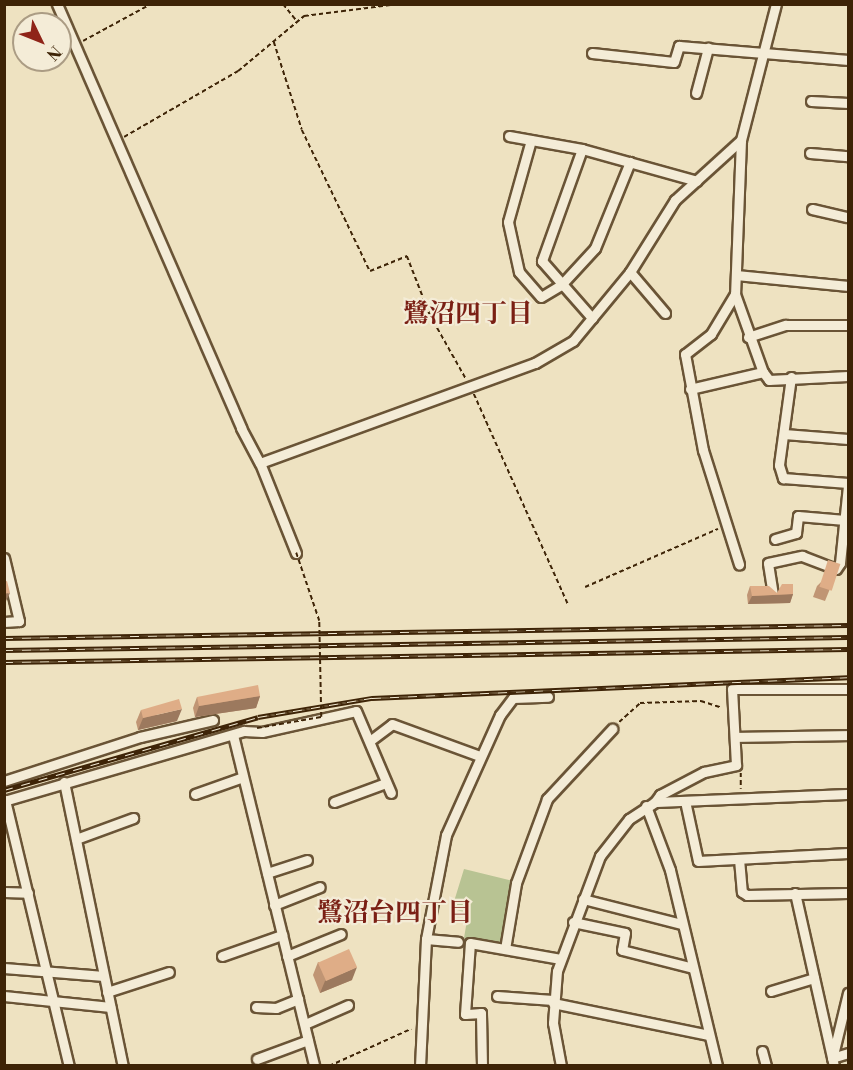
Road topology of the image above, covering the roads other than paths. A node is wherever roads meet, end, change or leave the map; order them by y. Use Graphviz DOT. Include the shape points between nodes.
graph roads {
  1 [pos="57,4"];
  2 [pos="776,4"];
  3 [pos="708,48"];
  4 [pos="592,53"];
  5 [pos="763,56"];
  6 [pos="849,60"];
  7 [pos="696,93"];
  8 [pos="811,101"];
  9 [pos="849,103"];
  10 [pos="509,136"];
  11 [pos="531,140"];
  12 [pos="741,140"];
  13 [pos="582,149"];
  14 [pos="810,153"];
  15 [pos="849,156"];
  16 [pos="630,162"];
  17 [pos="697,181"];
  18 [pos="812,209"];
  19 [pos="849,217"];
  20 [pos="630,272"];
  21 [pos="736,275"];
  22 [pos="561,285"];
  23 [pos="849,286"];
  24 [pos="735,294"];
  25 [pos="664,313"];
  26 [pos="592,318"];
  27 [pos="849,325"];
  28 [pos="748,337"];
  29 [pos="764,372"];
  30 [pos="849,376"];
  31 [pos="791,377"];
  32 [pos="690,389"];
  33 [pos="784,434"];
  34 [pos="849,440"];
  35 [pos="260,463"];
  36 [pos="849,484"];
  37 [pos="846,516"];
  38 [pos="775,539"];
  39 [pos="296,553"];
  40 [pos="4,558"];
  41 [pos="739,564"];
  42 [pos="773,595"];
  43 [pos="4,622"];
  44 [pos="849,689"];
  45 [pos="548,697"];
  46 [pos="213,720"];
  47 [pos="612,729"];
  48 [pos="233,735"];
  49 [pos="849,735"];
  50 [pos="736,737"];
  51 [pos="371,740"];
  52 [pos="480,756"];
  53 [pos="243,777"];
  54 [pos="4,781"];
  55 [pos="64,782"];
  56 [pos="386,783"];
  57 [pos="391,793"];
  58 [pos="195,794"];
  59 [pos="849,794"];
  60 [pos="5,800"];
  61 [pos="685,801"];
  62 [pos="334,802"];
  63 [pos="650,804"];
  64 [pos="133,818"];
  65 [pos="76,839"];
  66 [pos="849,853"];
  67 [pos="307,860"];
  68 [pos="739,860"];
  69 [pos="267,873"];
  70 [pos="320,887"];
  71 [pos="4,892"];
  72 [pos="28,893"];
  73 [pos="795,893"];
  74 [pos="849,893"];
  75 [pos="583,899"];
  76 [pos="274,905"];
  77 [pos="573,922"];
  78 [pos="681,924"];
  79 [pos="341,934"];
  80 [pos="282,935"];
  81 [pos="426,939"];
  82 [pos="458,942"];
  83 [pos="505,949"];
  84 [pos="222,956"];
  85 [pos="287,956"];
  86 [pos="561,959"];
  87 [pos="4,968"];
  88 [pos="693,968"];
  89 [pos="47,972"];
  90 [pos="169,972"];
  91 [pos="104,976"];
  92 [pos="814,978"];
  93 [pos="771,991"];
  94 [pos="107,992"];
  95 [pos="849,993"];
  96 [pos="4,996"];
  97 [pos="497,996"];
  98 [pos="298,999"];
  99 [pos="53,1001"];
  100 [pos="553,1001"];
  101 [pos="348,1005"];
  102 [pos="110,1007"];
  103 [pos="256,1007"];
  104 [pos="305,1024"];
  105 [pos="709,1035"];
  106 [pos="308,1040"];
  107 [pos="762,1051"];
  108 [pos="849,1053"];
  109 [pos="257,1059"];
  110 [pos="832,1063"];
  111 [pos="69,1065"];
  112 [pos="123,1065"];
  113 [pos="314,1065"];
  114 [pos="420,1065"];
  115 [pos="482,1065"];
  116 [pos="561,1065"];
  117 [pos="717,1065"];
  118 [pos="765,1065"];
  1 -- 35 [label="street" via="241,428"];
  2 -- 5 [label="street"];
  3 -- 4 [label="street" via="680,46 674,62"];
  3 -- 5 [label="street"];
  3 -- 7 [label="street"];
  5 -- 6 [label="street"];
  5 -- 12 [label="street"];
  8 -- 9 [label="street"];
  10 -- 11 [label="street"];
  11 -- 13 [label="street"];
  11 -- 22 [label="street" via="508,222 510,247 519,272 542,297"];
  12 -- 17 [label="street"];
  12 -- 21 [label="street"];
  13 -- 16 [label="street"];
  13 -- 22 [label="street" via="542,261"];
  14 -- 15 [label="street"];
  16 -- 17 [label="street"];
  16 -- 22 [label="street" via="595,248"];
  17 -- 20 [label="street" via="675,200"];
  18 -- 19 [label="street"];
  20 -- 25 [label="street"];
  20 -- 26 [label="street"];
  21 -- 23 [label="street"];
  21 -- 24 [label="street"];
  22 -- 26 [label="street"];
  24 -- 28 [label="street"];
  24 -- 32 [label="street" via="711,334 684,354"];
  26 -- 35 [label="street" via="573,341 550,356"];
  27 -- 28 [label="street" via="786,325"];
  28 -- 29 [label="street"];
  29 -- 31 [label="street" via="769,380"];
  29 -- 32 [label="street"];
  30 -- 31 [label="street"];
  31 -- 33 [label="street"];
  32 -- 41 [label="street" via="703,450"];
  33 -- 34 [label="street"];
  33 -- 36 [label="street" via="779,465 783,478"];
  35 -- 39 [label="street"];
  36 -- 37 [label="street"];
  37 -- 38 [label="street" via="798,516 796,533"];
  37 -- 42 [label="street" via="836,569 802,556 768,563"];
  40 -- 43 [label="street" via="19,621"];
  44 -- 50 [label="street" via="732,689"];
  45 -- 52 [label="street" via="513,698"];
  46 -- 54 [label="street" via="140,737"];
  47 -- 83 [label="street" via="547,799 516,883"];
  48 -- 51 [label="street" via="356,711"];
  48 -- 53 [label="street"];
  48 -- 55 [label="street"];
  49 -- 50 [label="street"];
  50 -- 63 [label="street" via="736,765 704,772"];
  51 -- 52 [label="street" via="392,724"];
  51 -- 56 [label="street"];
  52 -- 81 [label="street" via="446,836"];
  53 -- 58 [label="street"];
  53 -- 69 [label="street"];
  55 -- 60 [label="street"];
  55 -- 65 [label="street"];
  56 -- 57 [label="street"];
  56 -- 62 [label="street"];
  59 -- 61 [label="street"];
  60 -- 72 [label="street"];
  61 -- 63 [label="street"];
  61 -- 68 [label="street" via="698,861"];
  63 -- 75 [label="street" via="606,845"];
  63 -- 78 [label="street"];
  64 -- 65 [label="street"];
  65 -- 91 [label="street"];
  66 -- 68 [label="street"];
  67 -- 69 [label="street"];
  68 -- 73 [label="street" via="742,892 747,895"];
  69 -- 76 [label="street"];
  70 -- 76 [label="street"];
  71 -- 72 [label="street"];
  72 -- 89 [label="street"];
  73 -- 74 [label="street"];
  73 -- 92 [label="street"];
  75 -- 77 [label="street"];
  75 -- 78 [label="street"];
  76 -- 80 [label="street"];
  77 -- 86 [label="street"];
  77 -- 88 [label="street" via="625,933 622,950"];
  78 -- 88 [label="street"];
  79 -- 85 [label="street"];
  80 -- 84 [label="street"];
  80 -- 85 [label="street"];
  81 -- 82 [label="street"];
  81 -- 114 [label="street"];
  83 -- 86 [label="street"];
  83 -- 115 [label="street" via="470,943 465,1014 481,1013"];
  85 -- 98 [label="street"];
  86 -- 100 [label="street"];
  87 -- 89 [label="street"];
  88 -- 105 [label="street"];
  89 -- 91 [label="street"];
  89 -- 99 [label="street"];
  90 -- 94 [label="street"];
  91 -- 94 [label="street"];
  92 -- 93 [label="street"];
  92 -- 110 [label="street"];
  94 -- 102 [label="street"];
  95 -- 110 [label="street"];
  96 -- 99 [label="street"];
  97 -- 100 [label="street"];
  98 -- 103 [label="street" via="276,1008"];
  98 -- 104 [label="street"];
  99 -- 102 [label="street"];
  99 -- 111 [label="street"];
  100 -- 105 [label="street"];
  100 -- 116 [label="street"];
  101 -- 104 [label="street"];
  102 -- 112 [label="street"];
  104 -- 106 [label="street"];
  105 -- 117 [label="street"];
  106 -- 109 [label="street"];
  106 -- 113 [label="street"];
  107 -- 118 [label="street"];
  108 -- 110 [label="street"];
}
